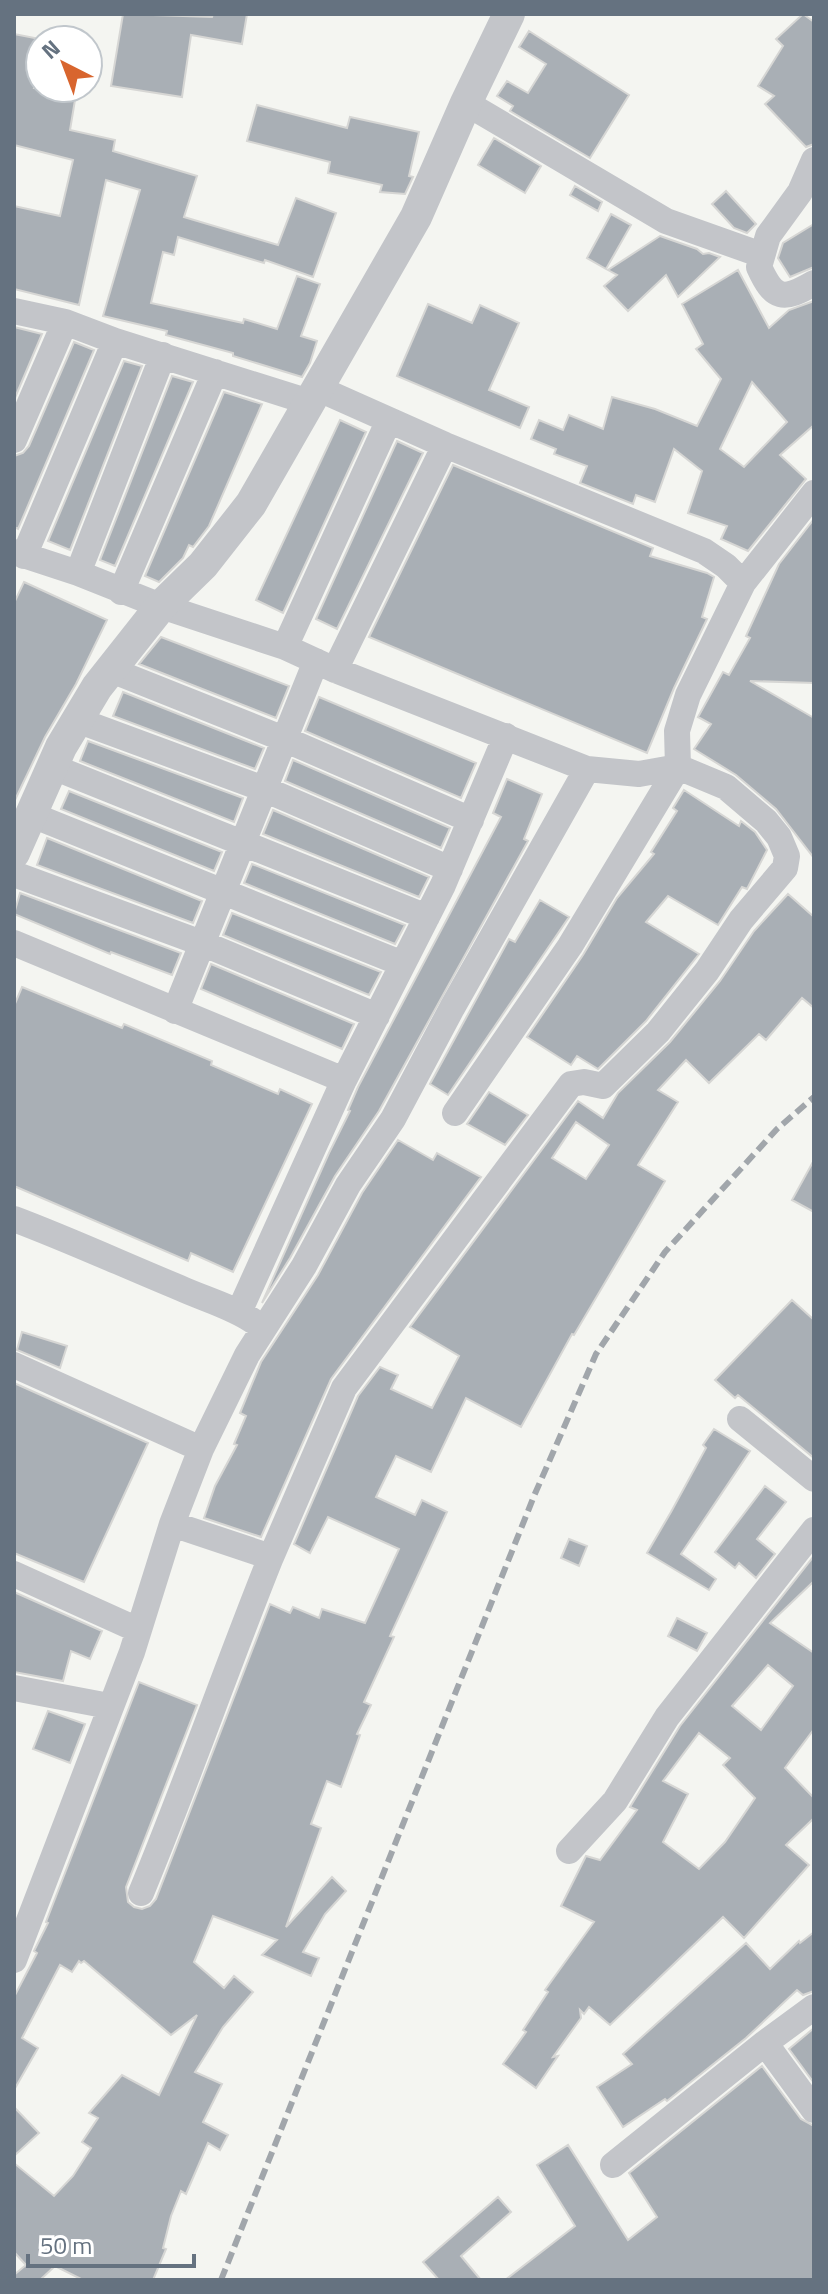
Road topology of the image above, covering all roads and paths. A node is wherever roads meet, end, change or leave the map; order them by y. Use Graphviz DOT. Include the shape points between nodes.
graph roads {
  1 [pos="509,14"];
  2 [pos="466,103"];
  3 [pos="814,160"];
  4 [pos="762,255"];
  5 [pos="814,283"];
  6 [pos="14,311"];
  7 [pos="65,322"];
  8 [pos="115,341"];
  9 [pos="163,355"];
  10 [pos="215,372"];
  11 [pos="313,395"];
  12 [pos="389,420"];
  13 [pos="14,440"];
  14 [pos="445,445"];
  15 [pos="814,493"];
  16 [pos="19,554"];
  17 [pos="78,573"];
  18 [pos="743,583"];
  19 [pos="121,592"];
  20 [pos="161,606"];
  21 [pos="285,647"];
  22 [pos="325,666"];
  23 [pos="111,670"];
  24 [pos="77,720"];
  25 [pos="506,736"];
  26 [pos="284,739"];
  27 [pos="53,767"];
  28 [pos="678,767"];
  29 [pos="587,769"];
  30 [pos="264,789"];
  31 [pos="32,815"];
  32 [pos="471,820"];
  33 [pos="243,841"];
  34 [pos="14,853"];
  35 [pos="450,869"];
  36 [pos="14,874"];
  37 [pos="222,893"];
  38 [pos="427,917"];
  39 [pos="14,943"];
  40 [pos="204,944"];
  41 [pos="403,964"];
  42 [pos="175,1011"];
  43 [pos="377,1016"];
  44 [pos="344,1080"];
  45 [pos="455,1113"];
  46 [pos="14,1219"];
  47 [pos="239,1312"];
  48 [pos="266,1329"];
  49 [pos="14,1365"];
  50 [pos="740,1419"];
  51 [pos="201,1449"];
  52 [pos="814,1479"];
  53 [pos="172,1524"];
  54 [pos="814,1530"];
  55 [pos="271,1557"];
  56 [pos="14,1574"];
  57 [pos="138,1630"];
  58 [pos="14,1688"];
  59 [pos="109,1706"];
  60 [pos="569,1851"];
  61 [pos="141,1893"];
  62 [pos="23,1913"];
  63 [pos="14,1960"];
  64 [pos="814,2007"];
  65 [pos="765,2043"];
  66 [pos="814,2110"];
  67 [pos="613,2165"];
  1 -- 2 [label="street"];
  2 -- 4 [label="street" via="666,221"];
  2 -- 11 [label="street" via="416,217"];
  3 -- 4 [label="street"];
  4 -- 5 [label="street" via="759,267 776,294 788,296"];
  6 -- 7 [label="street"];
  7 -- 8 [label="street"];
  7 -- 13 [label="street"];
  8 -- 9 [label="street"];
  8 -- 16 [label="street"];
  9 -- 10 [label="street"];
  9 -- 17 [label="street"];
  10 -- 11 [label="street"];
  10 -- 19 [label="street"];
  11 -- 12 [label="street"];
  11 -- 20 [label="street" via="251,504 203,565"];
  12 -- 14 [label="street"];
  12 -- 21 [label="street"];
  14 -- 18 [label="street" via="704,551"];
  14 -- 22 [label="street"];
  15 -- 18 [label="street"];
  16 -- 17 [label="street"];
  17 -- 19 [label="street"];
  18 -- 28 [label="street" via="688,695 677,731"];
  19 -- 20 [label="street"];
  20 -- 21 [label="street"];
  20 -- 23 [label="street"];
  21 -- 22 [label="street"];
  22 -- 25 [label="street"];
  22 -- 26 [label="street"];
  23 -- 24 [label="street"];
  23 -- 26 [label="street"];
  24 -- 27 [label="street"];
  24 -- 30 [label="street"];
  25 -- 29 [label="street"];
  25 -- 32 [label="street"];
  26 -- 30 [label="street"];
  26 -- 32 [label="street"];
  27 -- 31 [label="street"];
  27 -- 33 [label="street"];
  28 -- 29 [label="street" via="639,774"];
  28 -- 45 [label="street" via="570,946"];
  28 -- 55 [label="street" via="726,787 766,821 787,856 785,868 658,1032 603,1086 571,1084 460,1231 344,1388"];
  29 -- 48 [label="street" via="393,1119 348,1185"];
  30 -- 33 [label="street"];
  30 -- 35 [label="street"];
  31 -- 34 [label="street"];
  31 -- 37 [label="street"];
  32 -- 35 [label="street"];
  33 -- 37 [label="street"];
  33 -- 38 [label="street"];
  35 -- 38 [label="street"];
  36 -- 40 [label="street"];
  37 -- 40 [label="street"];
  37 -- 41 [label="street"];
  38 -- 41 [label="street"];
  39 -- 42 [label="street"];
  40 -- 42 [label="street"];
  40 -- 43 [label="street"];
  41 -- 43 [label="street"];
  42 -- 44 [label="street"];
  43 -- 44 [label="street"];
  44 -- 47 [label="street"];
  46 -- 47 [label="street"];
  47 -- 48 [label="street"];
  48 -- 51 [label="street" via="247,1355"];
  49 -- 51 [label="street"];
  50 -- 52 [label="street"];
  51 -- 53 [label="street"];
  53 -- 55 [label="street"];
  53 -- 57 [label="street"];
  54 -- 60 [label="street" via="667,1717 615,1801"];
  55 -- 61 [label="street"];
  56 -- 57 [label="street"];
  57 -- 59 [label="street"];
  58 -- 59 [label="street"];
  59 -- 62 [label="street"];
  62 -- 63 [label="street"];
  64 -- 65 [label="street"];
  65 -- 66 [label="street"];
  65 -- 67 [label="street"];
}
